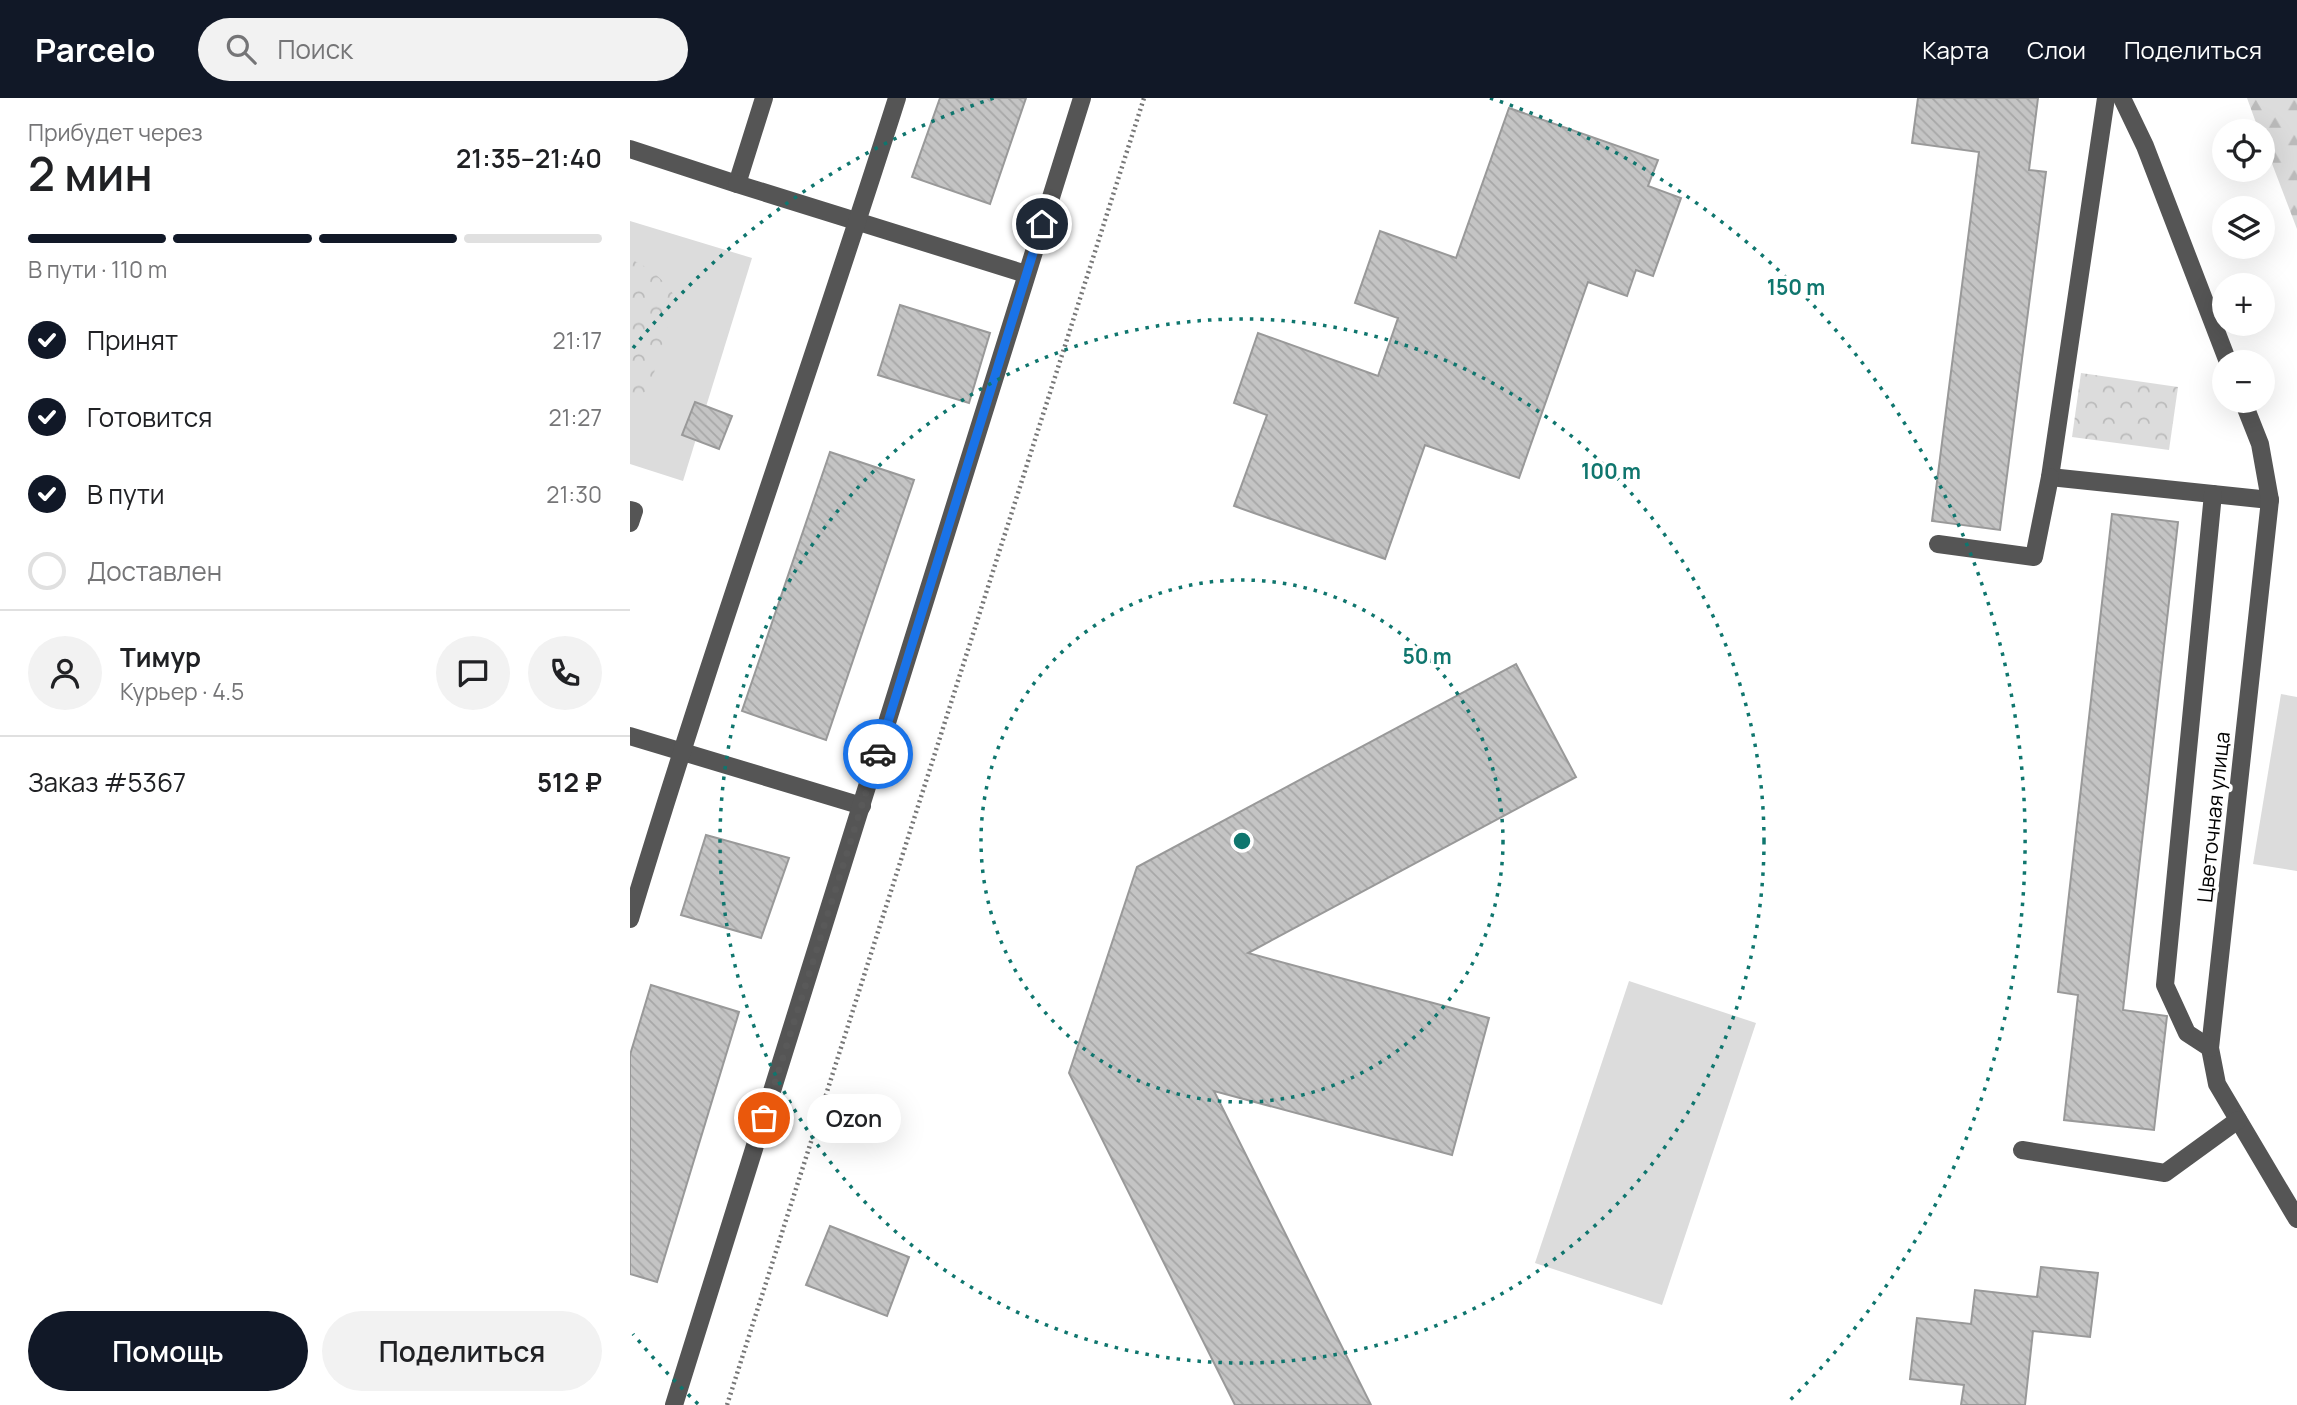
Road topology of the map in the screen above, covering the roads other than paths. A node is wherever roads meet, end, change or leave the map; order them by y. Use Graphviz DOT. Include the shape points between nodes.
graph roads {
  1 [pos="764,98"];
  2 [pos="897,98"];
  3 [pos="1082,98"];
  4 [pos="2106,98"];
  5 [pos="2122,98"];
  6 [pos="630,149"];
  7 [pos="737,184"];
  8 [pos="858,222"];
  9 [pos="1026,274"];
  10 [pos="2223,350"];
  11 [pos="2248,413"];
  12 [pos="2050,477"];
  13 [pos="2213,494"];
  14 [pos="2270,500"];
  15 [pos="630,510"];
  16 [pos="630,523"];
  17 [pos="1938,544"];
  18 [pos="630,736"];
  19 [pos="681,751"];
  20 [pos="862,806"];
  21 [pos="630,919"];
  22 [pos="2210,1048"];
  23 [pos="2238,1119"];
  24 [pos="2022,1150"];
  25 [pos="2297,1219"];
  26 [pos="674,1405"];
  1 -- 7 [label="street"];
  2 -- 8 [label="street"];
  3 -- 9 [label="street"];
  4 -- 12 [label="street"];
  5 -- 10 [label="street"];
  6 -- 7 [label="street"];
  7 -- 8 [label="street"];
  8 -- 9 [label="street"];
  8 -- 19 [label="street"];
  9 -- 20 [label="street"];
  11 -- 14 [label="street, Цветочная улица" via="2260,444"];
  12 -- 13 [label="street"];
  12 -- 17 [label="street" via="2034,557"];
  13 -- 14 [label="street"];
  13 -- 22 [label="street" via="2165,985 2187,1033"];
  14 -- 22 [label="street, Цветочная улица"];
  15 -- 16 [label="street" via="634,511"];
  18 -- 19 [label="street"];
  19 -- 20 [label="street"];
  19 -- 21 [label="street"];
  20 -- 26 [label="street"];
  22 -- 23 [label="street, Цветочная улица" via="2217,1084"];
  23 -- 24 [label="street" via="2165,1173"];
  23 -- 25 [label="street, Цветочная улица"];
}
